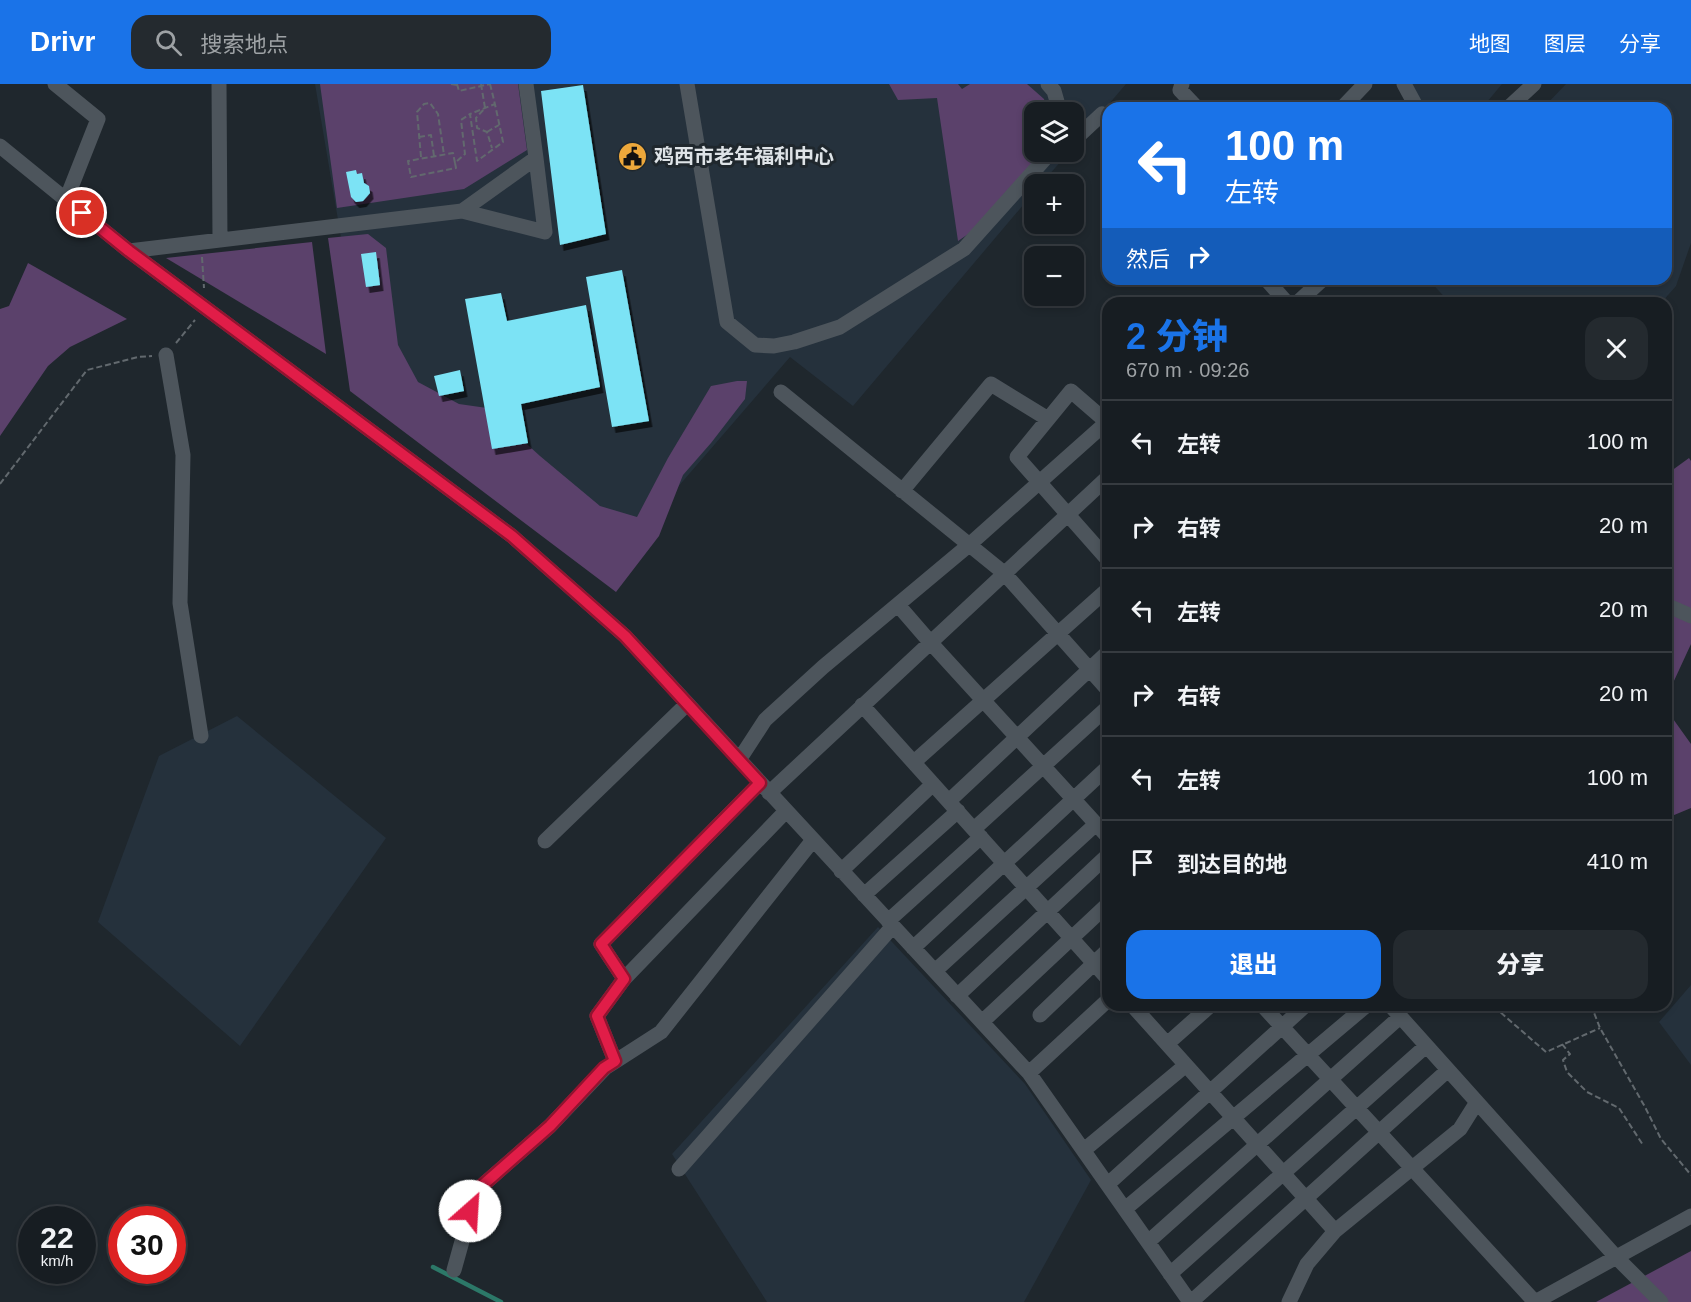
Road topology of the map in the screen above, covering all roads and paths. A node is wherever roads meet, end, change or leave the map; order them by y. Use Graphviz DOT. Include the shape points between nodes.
graph roads {
  1 [pos="55,84"];
  2 [pos="219,84"];
  3 [pos="451,84"];
  4 [pos="457,84"];
  5 [pos="490,84"];
  6 [pos="526,84"];
  7 [pos="687,84"];
  8 [pos="1048,84"];
  9 [pos="1182,84"];
  10 [pos="1365,84"];
  11 [pos="1404,84"];
  12 [pos="1534,84"];
  13 [pos="481,85"];
  14 [pos="1057,102"];
  15 [pos="1191,102"];
  16 [pos="1348,102"];
  17 [pos="1414,102"];
  18 [pos="1514,102"];
  19 [pos="495,104"];
  20 [pos="485,108"];
  21 [pos="470,114"];
  22 [pos="1102,114"];
  23 [pos="499,125"];
  24 [pos="472,126"];
  25 [pos="477,128"];
  26 [pos="1084,131"];
  27 [pos="487,132"];
  28 [pos="419,137"];
  29 [pos="0,146"];
  30 [pos="492,149"];
  31 [pos="444,155"];
  32 [pos="434,156"];
  33 [pos="536,158"];
  34 [pos="421,159"];
  35 [pos="1042,162"];
  36 [pos="1051,162"];
  37 [pos="455,163"];
  38 [pos="1046,167"];
  39 [pos="66,200"];
  40 [pos="462,211"];
  41 [pos="220,240"];
  42 [pos="200,243"];
  43 [pos="129,251"];
  44 [pos="1271,285"];
  45 [pos="1316,285"];
  46 [pos="1282,297"];
  47 [pos="1304,297"];
  48 [pos="205,308"];
  49 [pos="166,355"];
  50 [pos="781,392"];
  51 [pos="1102,417"];
  52 [pos="1048,419"];
  53 [pos="1102,427"];
  54 [pos="1039,483"];
  55 [pos="1102,483"];
  56 [pos="0,484"];
  57 [pos="902,490"];
  58 [pos="1067,515"];
  59 [pos="969,545"];
  60 [pos="1102,553"];
  61 [pos="1004,573"];
  62 [pos="1102,594"];
  63 [pos="898,605"];
  64 [pos="1672,608"];
  65 [pos="1691,616"];
  66 [pos="1058,633"];
  67 [pos="930,642"];
  68 [pos="1102,658"];
  69 [pos="1090,669"];
  70 [pos="1102,683"];
  71 [pos="983,700"];
  72 [pos="687,704"];
  73 [pos="862,705"];
  74 [pos="1102,712"];
  75 [pos="201,736"];
  76 [pos="1017,737"];
  77 [pos="739,760"];
  78 [pos="914,762"];
  79 [pos="1043,766"];
  80 [pos="1102,771"];
  81 [pos="933,784"];
  82 [pos="764,788"];
  83 [pos="1072,798"];
  84 [pos="953,806"];
  85 [pos="786,811"];
  86 [pos="1102,827"];
  87 [pos="1102,829"];
  88 [pos="978,833"];
  89 [pos="813,840"];
  90 [pos="545,841"];
  91 [pos="1102,861"];
  92 [pos="1004,862"];
  93 [pos="841,871"];
  94 [pos="1025,886"];
  95 [pos="864,895"];
  96 [pos="1102,910"];
  97 [pos="1048,911"];
  98 [pos="890,923"];
  99 [pos="1072,938"];
  100 [pos="913,948"];
  101 [pos="1102,956"];
  102 [pos="1094,963"];
  103 [pos="935,971"];
  104 [pos="1102,972"];
  105 [pos="624,979"];
  106 [pos="957,996"];
  107 [pos="1102,1006"];
  108 [pos="1144,1011"];
  109 [pos="1204,1011"];
  110 [pos="1267,1011"];
  111 [pos="1299,1011"];
  112 [pos="1360,1011"];
  113 [pos="1395,1011"];
  114 [pos="1499,1011"];
  115 [pos="1593,1011"];
  116 [pos="1040,1015"];
  117 [pos="982,1022"];
  118 [pos="1282,1027"];
  119 [pos="1600,1028"];
  120 [pos="1167,1044"];
  121 [pos="1562,1044"];
  122 [pos="1426,1046"];
  123 [pos="1308,1055"];
  124 [pos="615,1061"];
  125 [pos="1186,1065"];
  126 [pos="1448,1070"];
  127 [pos="1029,1073"];
  128 [pos="1330,1079"];
  129 [pos="1210,1092"];
  130 [pos="1477,1102"];
  131 [pos="1356,1107"];
  132 [pos="1233,1118"];
  133 [pos="1380,1133"];
  134 [pos="1257,1144"];
  135 [pos="1643,1145"];
  136 [pos="1084,1150"];
  137 [pos="1412,1168"];
  138 [pos="679,1169"];
  139 [pos="1282,1172"];
  140 [pos="1691,1175"];
  141 [pos="1108,1184"];
  142 [pos="1306,1199"];
  143 [pos="1125,1209"];
  144 [pos="1691,1216"];
  145 [pos="1335,1231"];
  146 [pos="1148,1242"];
  147 [pos="1616,1257"];
  148 [pos="454,1270"];
  149 [pos="1170,1274"];
  150 [pos="1190,1302"];
  151 [pos="1288,1302"];
  152 [pos="1535,1302"];
  153 [pos="1661,1302"];
  1 -- 39 [label="street" via="98,119"];
  2 -- 41 [label="street"];
  3 -- 4 [label="path"];
  4 -- 13 [label="path" via="459,92"];
  5 -- 13 [label="path"];
  5 -- 19 [label="path"];
  6 -- 33 [label="street"];
  7 -- 35 [label="street" via="727,322 755,345 774,346 840,327 964,249"];
  8 -- 14 [label="street"];
  9 -- 15 [label="street" via="1180,90"];
  10 -- 16 [label="street"];
  11 -- 17 [label="street"];
  12 -- 18 [label="street"];
  13 -- 20 [label="path"];
  19 -- 20 [label="path"];
  19 -- 23 [label="path"];
  20 -- 21 [label="path"];
  20 -- 25 [label="path" via="476,118"];
  21 -- 24 [label="path"];
  21 -- 37 [label="path" via="461,120 465,154"];
  22 -- 26 [label="street"];
  23 -- 27 [label="path"];
  23 -- 30 [label="path" via="503,142"];
  24 -- 25 [label="path"];
  24 -- 30 [label="path" via="477,161"];
  25 -- 27 [label="path"];
  27 -- 30 [label="path"];
  28 -- 31 [label="path" via="417,112 430,103 438,114"];
  28 -- 32 [label="path" via="431,135"];
  28 -- 34 [label="path"];
  29 -- 39 [label="street"];
  31 -- 32 [label="path"];
  31 -- 37 [label="path" via="453,153"];
  32 -- 34 [label="path"];
  33 -- 40 [label="street"];
  33 -- 40 [label="street" via="545,232"];
  34 -- 37 [label="path" via="408,161 411,177 456,168"];
  36 -- 38 [label="street"];
  39 -- 43 [label="street"];
  40 -- 41 [label="street"];
  41 -- 42 [label="street"];
  42 -- 43 [label="street"];
  42 -- 48 [label="path"];
  43 -- 48 [label="street"];
  44 -- 46 [label="street"];
  45 -- 47 [label="street"];
  48 -- 49 [label="path"];
  48 -- 72 [label="street" via="512,536 625,636"];
  49 -- 56 [label="path" via="138,357 87,370"];
  49 -- 75 [label="street" via="183,455 180,603"];
  50 -- 57 [label="street"];
  51 -- 52 [label="street" via="1071,391"];
  52 -- 54 [label="street" via="1017,458"];
  52 -- 57 [label="street" via="991,384"];
  53 -- 54 [label="street"];
  54 -- 58 [label="street"];
  54 -- 59 [label="street"];
  55 -- 58 [label="street"];
  57 -- 59 [label="street"];
  58 -- 60 [label="street"];
  58 -- 61 [label="street"];
  59 -- 61 [label="street"];
  59 -- 63 [label="street"];
  61 -- 66 [label="street"];
  61 -- 67 [label="street"];
  62 -- 66 [label="street"];
  63 -- 67 [label="street"];
  63 -- 77 [label="street" via="765,720"];
  64 -- 65 [label="street"];
  66 -- 69 [label="street"];
  66 -- 71 [label="street"];
  67 -- 71 [label="street"];
  67 -- 73 [label="street"];
  68 -- 69 [label="street"];
  69 -- 70 [label="street"];
  69 -- 76 [label="street"];
  71 -- 76 [label="street"];
  71 -- 78 [label="street"];
  72 -- 77 [label="street"];
  72 -- 90 [label="street"];
  73 -- 78 [label="street"];
  73 -- 82 [label="street"];
  74 -- 79 [label="street"];
  76 -- 79 [label="street"];
  76 -- 84 [label="street"];
  77 -- 82 [label="street"];
  78 -- 81 [label="street"];
  79 -- 83 [label="street"];
  79 -- 88 [label="street"];
  80 -- 83 [label="street"];
  81 -- 84 [label="street"];
  81 -- 93 [label="street"];
  82 -- 85 [label="street"];
  82 -- 105 [label="street" via="601,944"];
  83 -- 86 [label="street"];
  83 -- 92 [label="street"];
  84 -- 88 [label="street"];
  84 -- 95 [label="street"];
  85 -- 89 [label="street"];
  85 -- 105 [label="street"];
  87 -- 94 [label="street"];
  88 -- 92 [label="street"];
  88 -- 98 [label="street"];
  89 -- 93 [label="street"];
  89 -- 124 [label="street" via="661,1032"];
  91 -- 97 [label="street"];
  92 -- 94 [label="street"];
  92 -- 100 [label="street"];
  93 -- 95 [label="street"];
  94 -- 97 [label="street"];
  94 -- 103 [label="street"];
  95 -- 98 [label="street"];
  96 -- 99 [label="street"];
  97 -- 99 [label="street"];
  97 -- 106 [label="street"];
  98 -- 100 [label="street"];
  98 -- 138 [label="street"];
  99 -- 102 [label="street"];
  99 -- 117 [label="street"];
  100 -- 103 [label="street"];
  101 -- 102 [label="street"];
  102 -- 104 [label="street"];
  102 -- 116 [label="street"];
  103 -- 106 [label="street"];
  105 -- 124 [label="street" via="597,1016"];
  106 -- 117 [label="street"];
  107 -- 127 [label="street"];
  108 -- 120 [label="street"];
  109 -- 120 [label="street"];
  110 -- 118 [label="street"];
  111 -- 118 [label="street"];
  112 -- 123 [label="street"];
  113 -- 122 [label="street"];
  113 -- 128 [label="street"];
  114 -- 121 [label="path" via="1546,1052"];
  115 -- 119 [label="path"];
  117 -- 127 [label="street"];
  118 -- 123 [label="street"];
  118 -- 129 [label="street"];
  119 -- 121 [label="path"];
  119 -- 140 [label="path" via="1660,1139"];
  120 -- 125 [label="street"];
  121 -- 135 [label="path" via="1570,1054 1563,1060 1567,1072 1587,1092 1619,1108"];
  122 -- 126 [label="street"];
  122 -- 131 [label="street"];
  123 -- 128 [label="street"];
  123 -- 132 [label="street"];
  124 -- 148 [label="street" via="550,1126 476,1191"];
  125 -- 129 [label="street"];
  125 -- 136 [label="street"];
  126 -- 130 [label="street"];
  126 -- 133 [label="street"];
  127 -- 136 [label="street"];
  128 -- 131 [label="street"];
  128 -- 134 [label="street"];
  129 -- 132 [label="street"];
  129 -- 141 [label="street"];
  130 -- 137 [label="street" via="1460,1129"];
  130 -- 147 [label="street"];
  131 -- 133 [label="street"];
  131 -- 139 [label="street"];
  132 -- 134 [label="street"];
  132 -- 143 [label="street"];
  133 -- 137 [label="street"];
  133 -- 142 [label="street"];
  134 -- 139 [label="street"];
  134 -- 146 [label="street"];
  136 -- 141 [label="street"];
  137 -- 145 [label="street"];
  137 -- 152 [label="street"];
  139 -- 142 [label="street"];
  139 -- 149 [label="street"];
  141 -- 143 [label="street"];
  142 -- 145 [label="street"];
  142 -- 150 [label="street"];
  143 -- 146 [label="street"];
  144 -- 147 [label="street"];
  145 -- 151 [label="street" via="1307,1264"];
  146 -- 149 [label="street"];
  147 -- 152 [label="street"];
  147 -- 153 [label="street"];
  149 -- 150 [label="street"];
}
